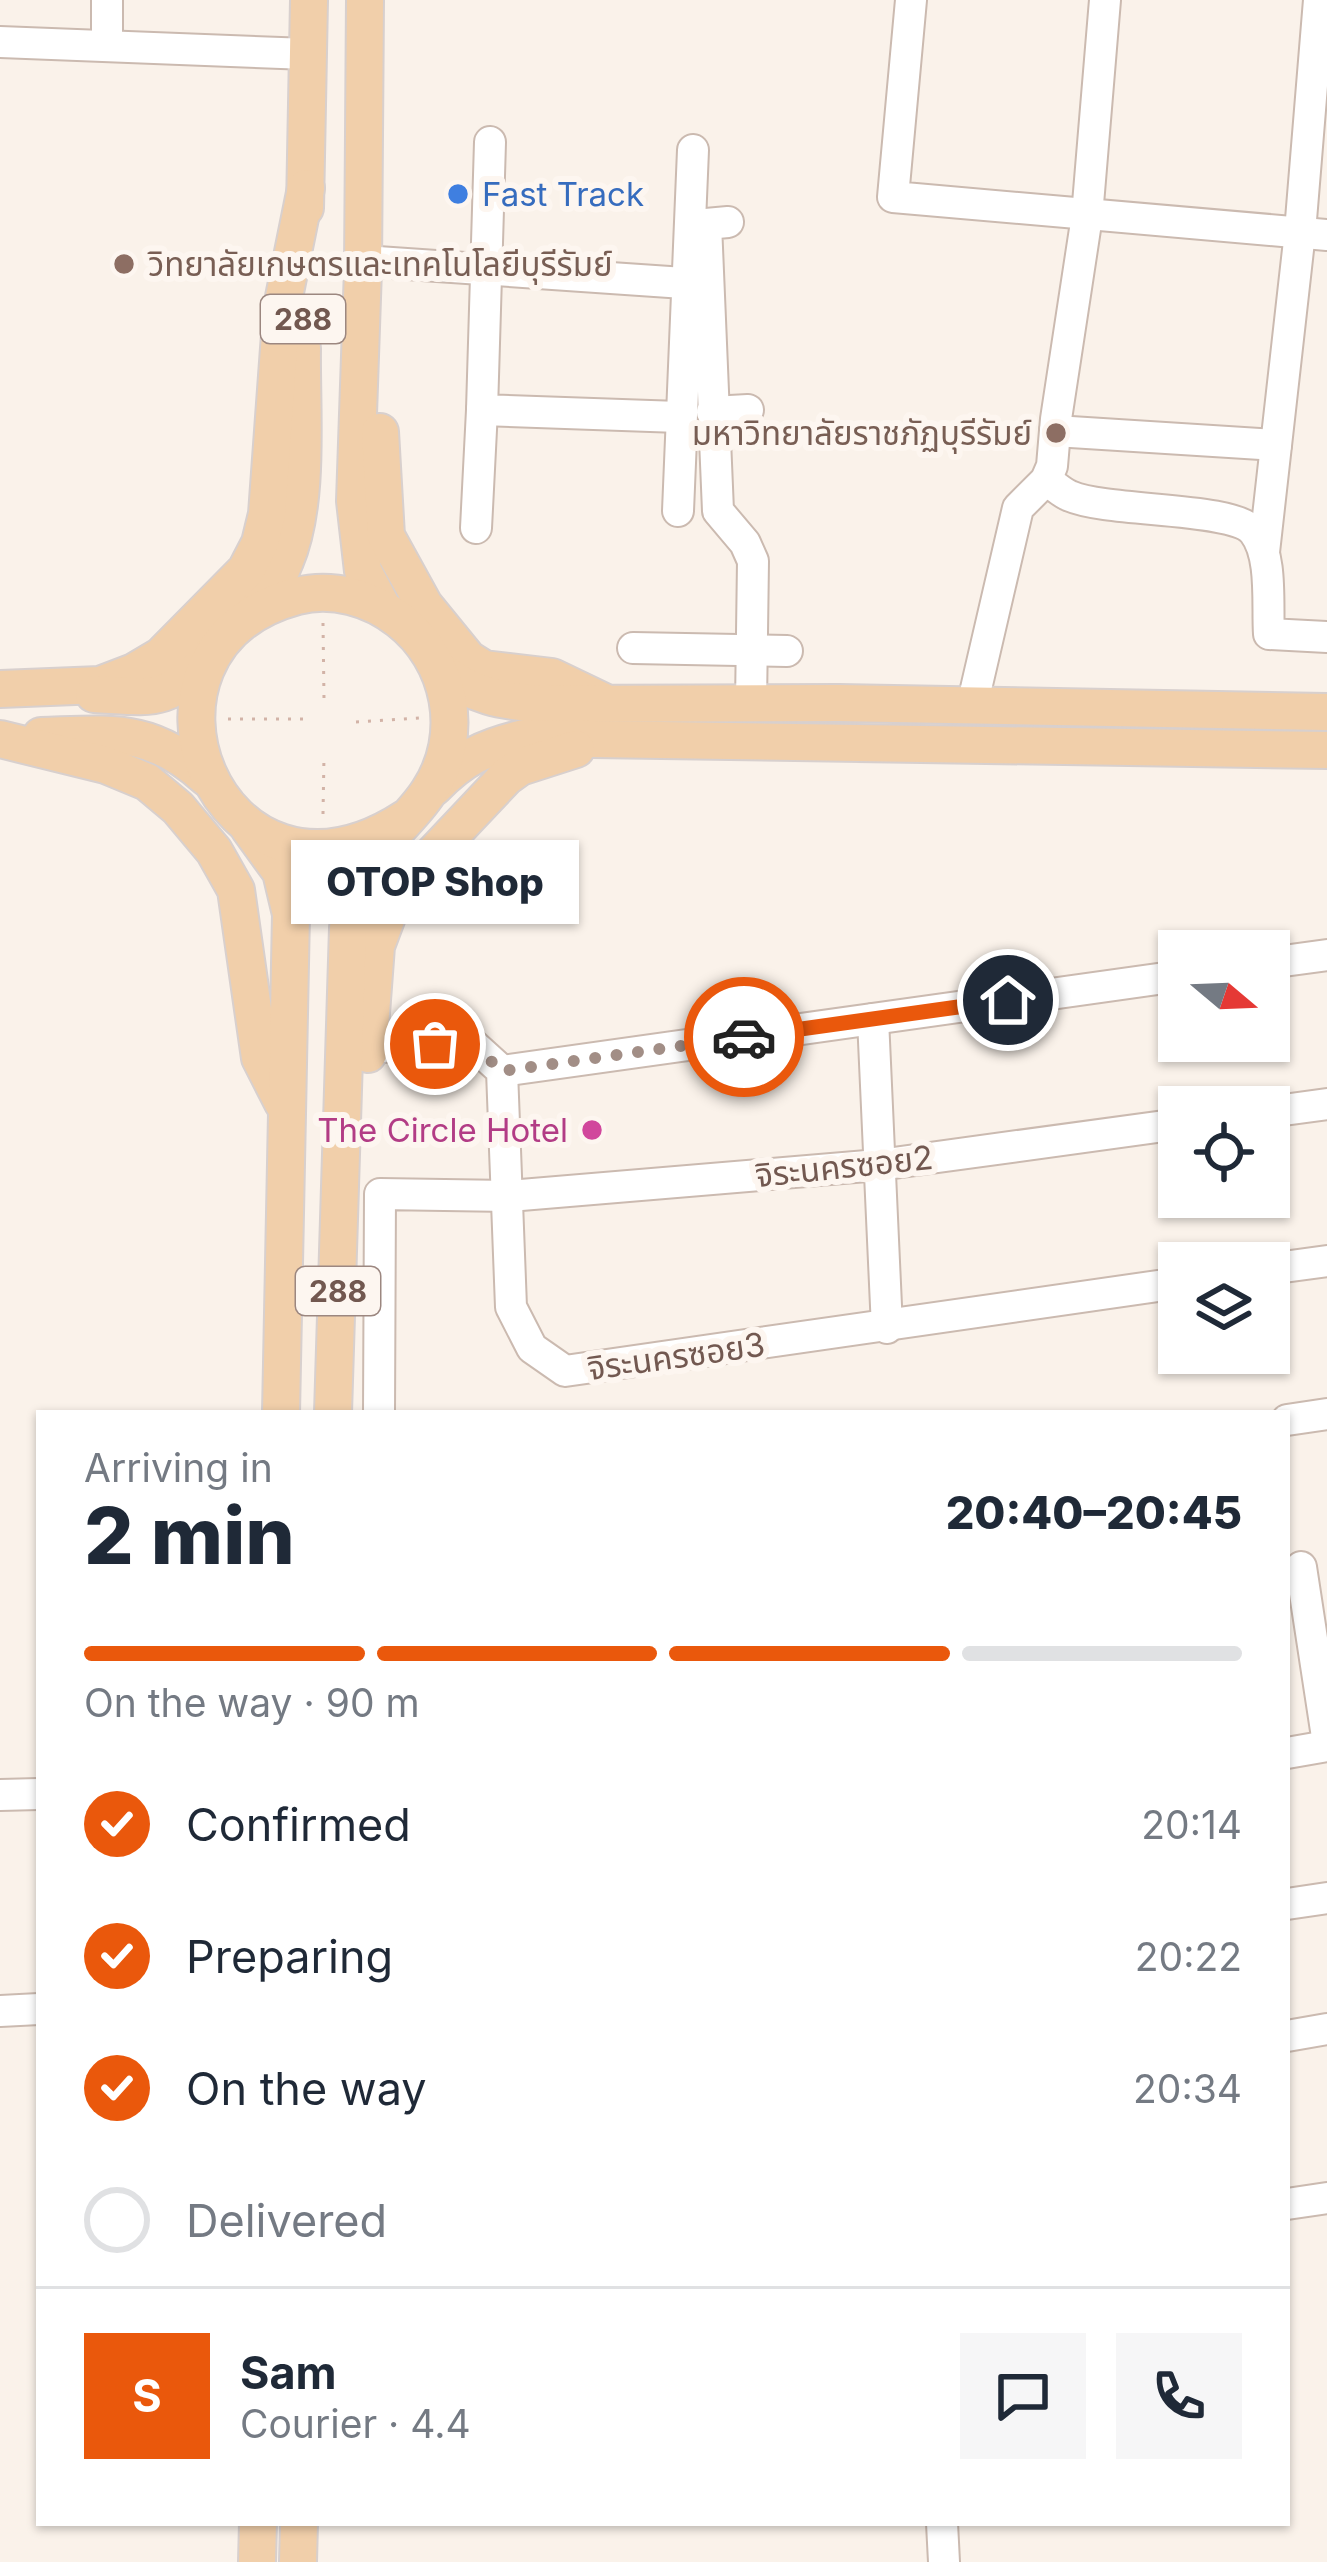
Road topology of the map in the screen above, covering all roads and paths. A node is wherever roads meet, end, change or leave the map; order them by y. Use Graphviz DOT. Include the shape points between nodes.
graph roads {
  1 [pos="107,0"];
  2 [pos="309,0"];
  3 [pos="365,0"];
  4 [pos="911,0"];
  5 [pos="1105,0"];
  6 [pos="1319,0"];
  7 [pos="0,42"];
  8 [pos="107,45"];
  9 [pos="308,54"];
  10 [pos="490,142"];
  11 [pos="693,150"];
  12 [pos="306,188"];
  13 [pos="1088,216"];
  14 [pos="728,222"];
  15 [pos="1313,234"];
  16 [pos="363,265"];
  17 [pos="489,269"];
  18 [pos="684,283"];
  19 [pos="482,410"];
  20 [pos="748,410"];
  21 [pos="712,412"];
  22 [pos="679,417"];
  23 [pos="1055,431"];
  24 [pos="1276,445"];
  25 [pos="1046,480"];
  26 [pos="678,511"];
  27 [pos="476,528"];
  28 [pos="1264,553"];
  29 [pos="382,607"];
  30 [pos="323,623"];
  31 [pos="310,624"];
  32 [pos="338,625"];
  33 [pos="232,632"];
  34 [pos="1327,637"];
  35 [pos="633,648"];
  36 [pos="752,651"];
  37 [pos="787,651"];
  38 [pos="441,671"];
  39 [pos="0,690"];
  40 [pos="325,699"];
  41 [pos="418,703"];
  42 [pos="751,704"];
  43 [pos="972,706"];
  44 [pos="227,707"];
  45 [pos="1327,712"];
  46 [pos="422,718"];
  47 [pos="304,719"];
  48 [pos="356,722"];
  49 [pos="609,723"];
  50 [pos="668,723"];
  51 [pos="419,734"];
  52 [pos="0,738"];
  53 [pos="1327,750"];
  54 [pos="324,756"];
  55 [pos="209,781"];
  56 [pos="417,805"];
  57 [pos="323,821"];
  58 [pos="246,824"];
  59 [pos="1327,955"];
  60 [pos="1290,960"];
  61 [pos="1158,979"];
  62 [pos="873,1019"];
  63 [pos="368,1048"];
  64 [pos="502,1071"];
  65 [pos="1327,1104"];
  66 [pos="1290,1109"];
  67 [pos="287,1112"];
  68 [pos="1158,1127"];
  69 [pos="879,1165"];
  70 [pos="342,1168"];
  71 [pos="508,1196"];
  72 [pos="1327,1261"];
  73 [pos="1290,1267"];
  74 [pos="1158,1286"];
  75 [pos="887,1328"];
  76 [pos="281,1410"];
  77 [pos="333,1410"];
  78 [pos="379,1410"];
  79 [pos="1327,1414"];
  80 [pos="1290,1420"];
  81 [pos="1305,1566"];
  82 [pos="1327,1742"];
  83 [pos="1290,1752"];
  84 [pos="36,1794"];
  85 [pos="0,1795"];
  86 [pos="1327,1898"];
  87 [pos="1290,1904"];
  88 [pos="36,2009"];
  89 [pos="0,2011"];
  90 [pos="1327,2029"];
  91 [pos="1290,2035"];
  92 [pos="1327,2198"];
  93 [pos="1290,2204"];
  94 [pos="258,2526"];
  95 [pos="299,2526"];
  96 [pos="943,2526"];
  97 [pos="257,2562"];
  98 [pos="298,2562"];
  99 [pos="944,2562"];
  1 -- 8 [label="street"];
  2 -- 9 [label="main road, 288"];
  3 -- 16 [label="main road, 288"];
  4 -- 13 [label="street" via="893,197"];
  5 -- 13 [label="street"];
  6 -- 15 [label="street"];
  7 -- 8 [label="street"];
  8 -- 9 [label="street"];
  9 -- 12 [label="main road, 288"];
  10 -- 17 [label="street"];
  11 -- 18 [label="street"];
  12 -- 33 [label="main road, 288" via="298,495 288,555 271,589"];
  12 -- 39 [label="main road" via="282,308 266,514 246,570 161,656 134,672 100,685"];
  13 -- 15 [label="street"];
  13 -- 23 [label="street"];
  14 -- 21 [label="street" via="706,224"];
  15 -- 24 [label="street"];
  16 -- 17 [label="street"];
  16 -- 29 [label="main road, 288" via="355,501 363,571"];
  16 -- 49 [label="main road" via="378,316 386,536 424,605 468,659 484,669 552,677"];
  17 -- 18 [label="street"];
  17 -- 19 [label="street"];
  18 -- 22 [label="street"];
  19 -- 22 [label="street"];
  19 -- 27 [label="street"];
  20 -- 21 [label="street"];
  21 -- 36 [label="street" via="718,511 753,561"];
  22 -- 26 [label="street"];
  23 -- 24 [label="street"];
  23 -- 25 [label="street"];
  24 -- 28 [label="street"];
  25 -- 28 [label="street" via="1088,500 1233,518 1253,530"];
  25 -- 43 [label="street" via="1018,508"];
  28 -- 34 [label="street" via="1270,634"];
  29 -- 33 [label="main road" via="310,593 274,602"];
  29 -- 38 [label="main road" via="417,634"];
  30 -- 31 [label="path"];
  30 -- 32 [label="path"];
  30 -- 40 [label="path"];
  33 -- 39 [label="main road" via="186,682 157,697"];
  33 -- 55 [label="main road" via="204,674 196,710"];
  35 -- 36 [label="street"];
  36 -- 37 [label="street"];
  36 -- 42 [label="street"];
  38 -- 49 [label="main road" via="491,700"];
  38 -- 56 [label="main road" via="450,733 443,764"];
  41 -- 46 [label="path"];
  42 -- 43 [label="main road"];
  42 -- 50 [label="main road"];
  43 -- 45 [label="main road"];
  44 -- 47 [label="path" via="225,719"];
  46 -- 48 [label="path"];
  46 -- 51 [label="path"];
  49 -- 50 [label="main road"];
  49 -- 56 [label="main road" via="485,747 460,760"];
  49 -- 63 [label="main road" via="520,766 404,885 376,946"];
  50 -- 53 [label="main road"];
  52 -- 55 [label="main road" via="108,734 158,742"];
  52 -- 67 [label="main road" via="146,782 214,851 236,890 260,1058"];
  54 -- 57 [label="path"];
  55 -- 58 [label="main road"];
  56 -- 58 [label="main road" via="377,837 344,848 276,841"];
  56 -- 70 [label="main road, 288" via="357,879 348,928"];
  58 -- 67 [label="main road, 288" via="281,872 292,914"];
  59 -- 60 [label="street"];
  61 -- 62 [label="street"];
  62 -- 64 [label="street"];
  62 -- 69 [label="street"];
  63 -- 64 [label="street" via="469,1041"];
  63 -- 70 [label="main road" via="365,1092"];
  64 -- 71 [label="street, จิระนครซอย3"];
  65 -- 66 [label="street"];
  67 -- 76 [label="main road, 288"];
  68 -- 69 [label="street, จิระนครซอย2"];
  69 -- 71 [label="street, จิระนครซอย2"];
  69 -- 75 [label="street"];
  70 -- 77 [label="main road, 288"];
  71 -- 75 [label="street, จิระนครซอย3" via="511,1307 532,1348 566,1371"];
  71 -- 78 [label="street, จิระนครซอย2" via="380,1194"];
  72 -- 73 [label="street"];
  74 -- 75 [label="street, จิระนครซอย3"];
  79 -- 80 [label="street"];
  81 -- 82 [label="street"];
  82 -- 83 [label="street"];
  84 -- 85 [label="street"];
  86 -- 87 [label="street"];
  88 -- 89 [label="street"];
  90 -- 91 [label="street"];
  92 -- 93 [label="street"];
  94 -- 97 [label="main road"];
  95 -- 98 [label="main road"];
  96 -- 99 [label="street"];
}
